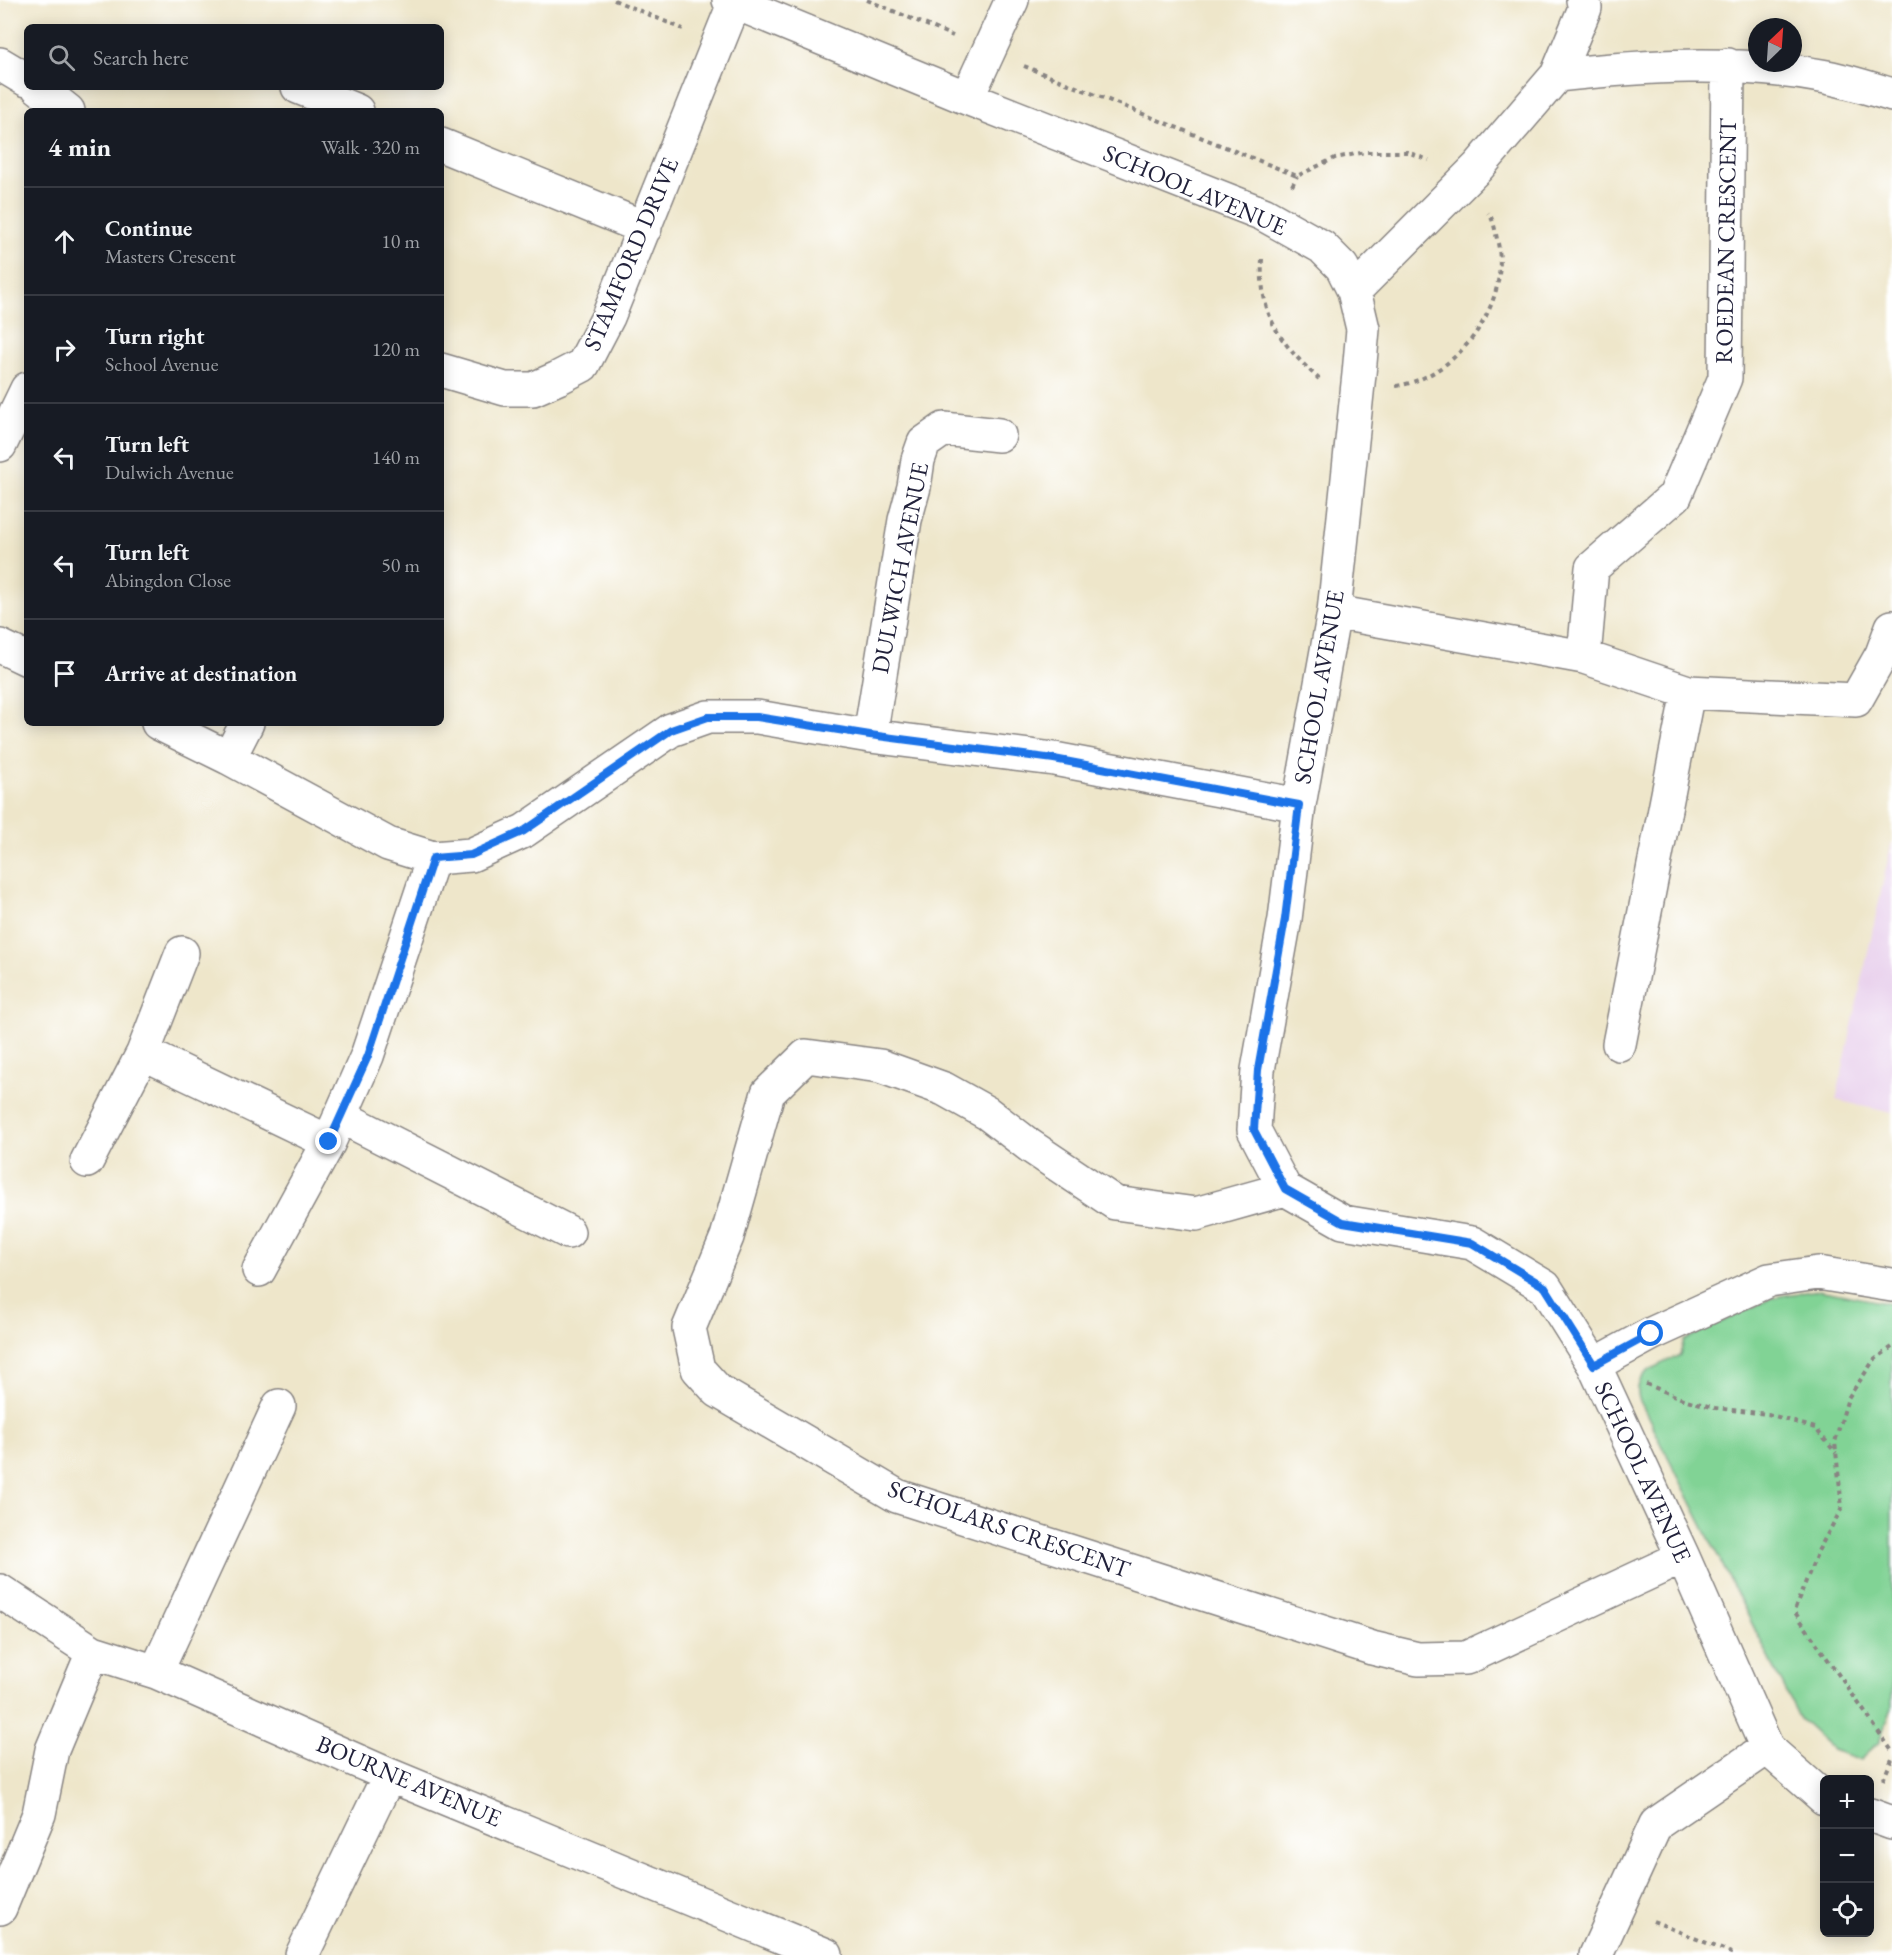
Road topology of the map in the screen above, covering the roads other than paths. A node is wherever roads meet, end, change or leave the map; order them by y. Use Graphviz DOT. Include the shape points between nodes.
graph roads {
  1 [pos="1012,0"];
  2 [pos="1583,0"];
  3 [pos="732,2"];
  4 [pos="0,64"];
  5 [pos="1728,65"];
  6 [pos="1557,75"];
  7 [pos="24,78"];
  8 [pos="42,90"];
  9 [pos="305,90"];
  10 [pos="1892,95"];
  11 [pos="967,98"];
  12 [pos="64,108"];
  13 [pos="350,108"];
  14 [pos="444,146"];
  15 [pos="645,228"];
  16 [pos="1354,291"];
  17 [pos="444,371"];
  18 [pos="24,395"];
  19 [pos="999,435"];
  20 [pos="0,445"];
  21 [pos="1334,612"];
  22 [pos="1892,627"];
  23 [pos="0,646"];
  24 [pos="1584,657"];
  25 [pos="24,658"];
  26 [pos="1688,692"];
  27 [pos="164,726"];
  28 [pos="245,726"];
  29 [pos="870,735"];
  30 [pos="229,758"];
  31 [pos="1299,805"];
  32 [pos="433,858"];
  33 [pos="182,953"];
  34 [pos="1619,1044"];
  35 [pos="143,1053"];
  36 [pos="335,1129"];
  37 [pos="87,1161"];
  38 [pos="1285,1189"];
  39 [pos="568,1232"];
  40 [pos="259,1270"];
  41 [pos="1892,1285"];
  42 [pos="1594,1365"];
  43 [pos="279,1406"];
  44 [pos="1683,1557"];
  45 [pos="0,1592"];
  46 [pos="93,1652"];
  47 [pos="156,1672"];
  48 [pos="1767,1748"];
  49 [pos="389,1775"];
  50 [pos="1820,1794"];
  51 [pos="1874,1817"];
  52 [pos="1892,1823"];
  53 [pos="0,1908"];
  54 [pos="302,1955"];
  55 [pos="826,1955"];
  56 [pos="1596,1955"];
  1 -- 11 [label="street"];
  2 -- 6 [label="street" via="1585,8"];
  3 -- 11 [label="street, SCHOOL AVENUE"];
  3 -- 15 [label="street, STAMFORD DRIVE"];
  4 -- 7 [label="street"];
  5 -- 6 [label="street"];
  5 -- 10 [label="street" via="1822,76"];
  5 -- 24 [label="street, ROEDEAN CRESCENT" via="1725,378 1675,496 1592,568"];
  6 -- 16 [label="street" via="1478,167"];
  8 -- 12 [label="street"];
  9 -- 13 [label="street"];
  11 -- 16 [label="street, SCHOOL AVENUE" via="1263,214 1322,247 1342,267"];
  14 -- 15 [label="street"];
  15 -- 17 [label="street, STAMFORD DRIVE" via="608,317 583,364 533,389 505,389"];
  16 -- 21 [label="street, SCHOOL AVENUE" via="1363,329"];
  18 -- 20 [label="street"];
  19 -- 29 [label="street, DULWICH AVENUE" via="944,429 924,443 904,520"];
  21 -- 24 [label="street"];
  21 -- 31 [label="street, SCHOOL AVENUE"];
  22 -- 26 [label="street" via="1856,700"];
  23 -- 25 [label="street"];
  24 -- 26 [label="street"];
  26 -- 34 [label="street"];
  27 -- 30 [label="street"];
  28 -- 30 [label="street"];
  29 -- 31 [label="street" via="1054,759"];
  29 -- 32 [label="street" via="757,717 708,717 671,730 524,831 471,855"];
  30 -- 32 [label="street" via="388,844"];
  31 -- 38 [label="street, SCHOOL AVENUE" via="1285,919 1258,1070 1254,1130"];
  32 -- 36 [label="street" via="368,1056"];
  33 -- 35 [label="street"];
  35 -- 36 [label="street"];
  35 -- 37 [label="street"];
  36 -- 39 [label="street"];
  36 -- 40 [label="street"];
  38 -- 42 [label="street, SCHOOL AVENUE" via="1343,1222 1472,1243 1545,1287"];
  38 -- 44 [label="street, SCHOLARS CRESCENT" via="1196,1214 1115,1203 987,1113 944,1089 880,1066 806,1056 768,1094 727,1237 689,1328 698,1369 718,1391 897,1496 1372,1648 1418,1659 1466,1658"];
  41 -- 42 [label="street" via="1818,1273 1769,1280"];
  42 -- 44 [label="street, SCHOOL AVENUE"];
  43 -- 47 [label="street"];
  44 -- 48 [label="street, SCHOOL AVENUE"];
  45 -- 46 [label="street, BOURNE AVENUE"];
  46 -- 47 [label="street, BOURNE AVENUE"];
  46 -- 53 [label="street" via="52,1750 39,1814"];
  47 -- 49 [label="street, BOURNE AVENUE"];
  48 -- 50 [label="street, SCHOOL AVENUE"];
  48 -- 56 [label="street" via="1656,1824"];
  49 -- 54 [label="street"];
  49 -- 55 [label="street, BOURNE AVENUE"];
  51 -- 52 [label="street"];
}
